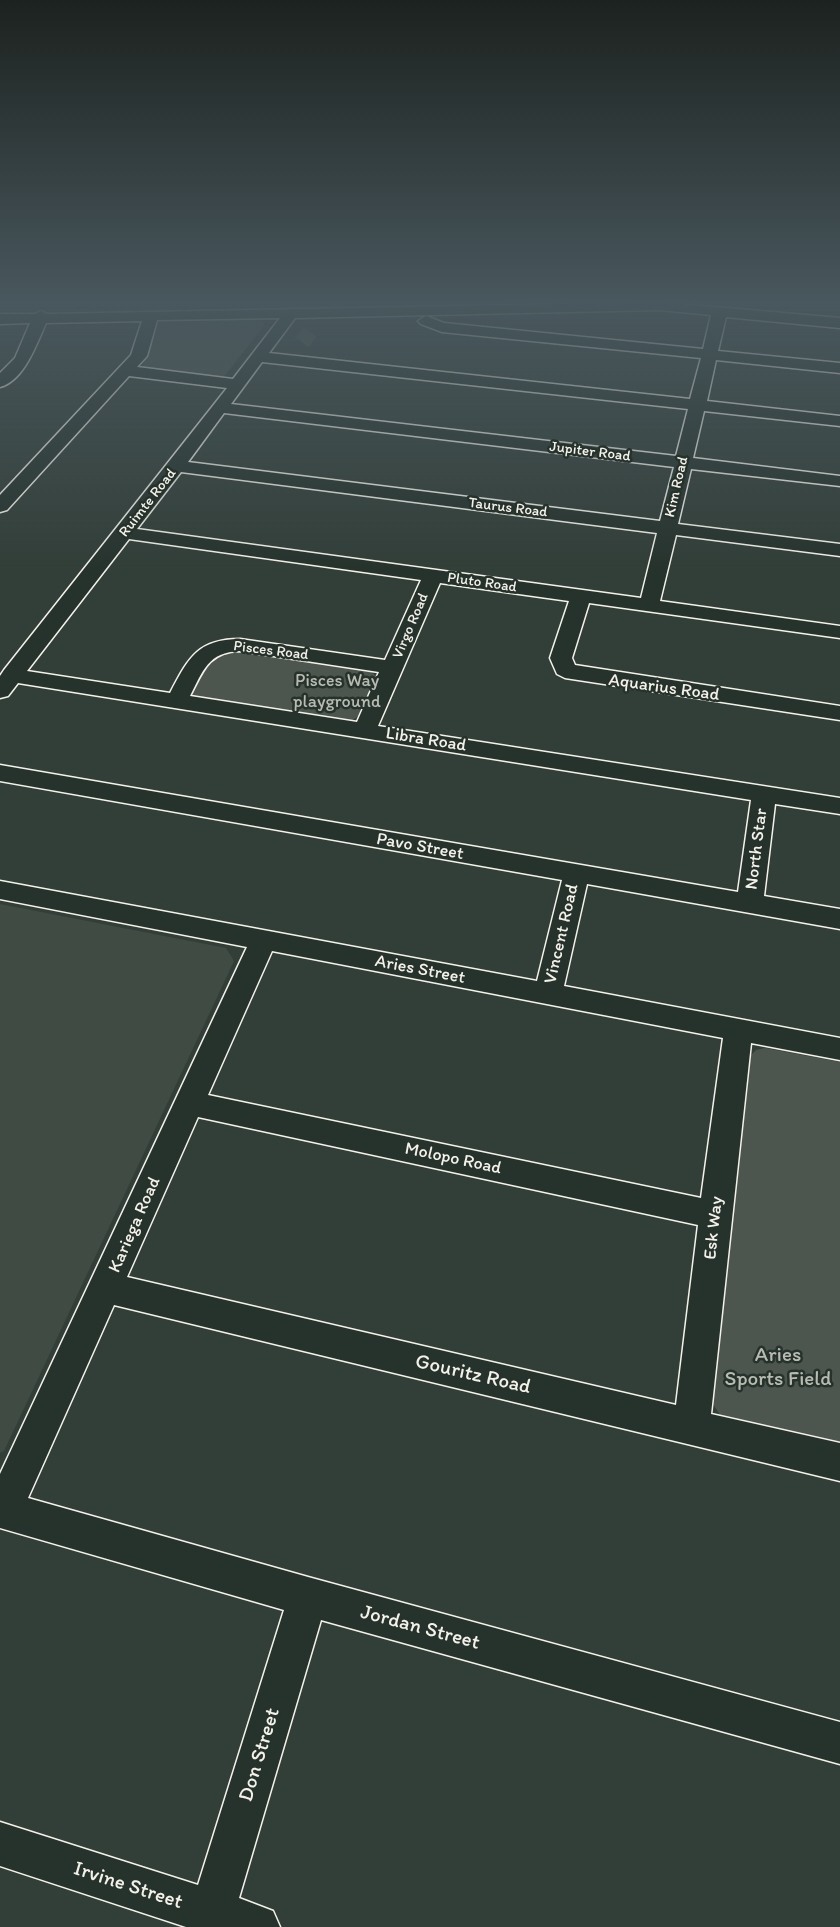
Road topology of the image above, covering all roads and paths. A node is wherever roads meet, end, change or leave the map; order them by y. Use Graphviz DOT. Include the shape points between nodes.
graph roads {
  1 [pos="107,391"];
  2 [pos="233,391"];
  3 [pos="569,391"];
  4 [pos="700,391"];
  5 [pos="696,405"];
  6 [pos="221,408"];
  7 [pos="840,421"];
  8 [pos="683,463"];
  9 [pos="176,466"];
  10 [pos="840,482"];
  11 [pos="0,506"];
  12 [pos="667,528"];
  13 [pos="124,533"];
  14 [pos="840,550"];
  15 [pos="433,576"];
  16 [pos="581,596"];
  17 [pos="649,606"];
  18 [pos="840,632"];
  19 [pos="393,668"];
  20 [pos="6,683"];
  21 [pos="177,700"];
  22 [pos="840,713"];
  23 [pos="365,730"];
  24 [pos="0,772"];
  25 [pos="764,794"];
  26 [pos="840,806"];
  27 [pos="576,874"];
  28 [pos="0,890"];
  29 [pos="750,903"];
  30 [pos="840,919"];
  31 [pos="264,940"];
  32 [pos="548,994"];
  33 [pos="738,1030"];
  34 [pos="840,1049"];
  35 [pos="190,1103"];
  36 [pos="715,1215"];
  37 [pos="106,1288"];
  38 [pos="692,1426"];
  39 [pos="840,1462"];
  40 [pos="2,1509"];
  41 [pos="308,1597"];
  42 [pos="840,1743"];
  43 [pos="0,1844"];
  44 [pos="212,1912"];
  45 [pos="257,1927"];
  1 -- 11 [label="street"];
  2 -- 6 [label="street, Ruimte Road"];
  3 -- 5 [label="street"];
  4 -- 5 [label="street, Kim Road"];
  5 -- 7 [label="street"];
  5 -- 8 [label="street, Kim Road"];
  6 -- 8 [label="street, Jupiter Road"];
  6 -- 9 [label="street, Ruimte Road"];
  8 -- 10 [label="street, Jupiter Road"];
  8 -- 12 [label="street, Kim Road"];
  9 -- 12 [label="street, Taurus Road"];
  9 -- 13 [label="street, Ruimte Road"];
  12 -- 14 [label="street, Taurus Road"];
  12 -- 17 [label="street, Kim Road"];
  13 -- 15 [label="street, Pluto Road"];
  13 -- 20 [label="street, Ruimte Road"];
  15 -- 16 [label="street, Pluto Road"];
  15 -- 19 [label="street, Virgo Road"];
  16 -- 17 [label="street, Pluto Road"];
  16 -- 22 [label="street, Aquarius Road" via="561,658 565,669 573,673"];
  17 -- 18 [label="street, Pluto Road"];
  19 -- 21 [label="street, Pisces Road" via="226,645 212,648 204,655"];
  19 -- 23 [label="street, Virgo Road"];
  20 -- 21 [label="street, Libra Road"];
  21 -- 23 [label="street, Libra Road"];
  23 -- 25 [label="street, Libra Road"];
  24 -- 27 [label="street, Pavo Street"];
  25 -- 26 [label="street, Libra Road"];
  25 -- 29 [label="street, North Star"];
  27 -- 29 [label="street, Pavo Street"];
  27 -- 32 [label="street, Vincent Road"];
  28 -- 31 [label="street, Aries Street"];
  29 -- 30 [label="street, Pavo Street"];
  31 -- 32 [label="street, Aries Street"];
  31 -- 35 [label="street, Kariega Road"];
  32 -- 33 [label="street, Aries Street"];
  33 -- 34 [label="street, Aries Street"];
  33 -- 36 [label="street, Esk Way"];
  35 -- 36 [label="street, Molopo Road"];
  35 -- 37 [label="street, Kariega Road"];
  36 -- 38 [label="street, Esk Way"];
  37 -- 38 [label="street, Gouritz Road"];
  37 -- 40 [label="street, Kariega Road"];
  38 -- 39 [label="street, Gouritz Road"];
  40 -- 41 [label="street, Jordan Street"];
  41 -- 42 [label="street, Jordan Street"];
  41 -- 44 [label="street, Don Street"];
  43 -- 44 [label="street, Irvine Street"];
  44 -- 45 [label="street, Irvine Street"];
}
